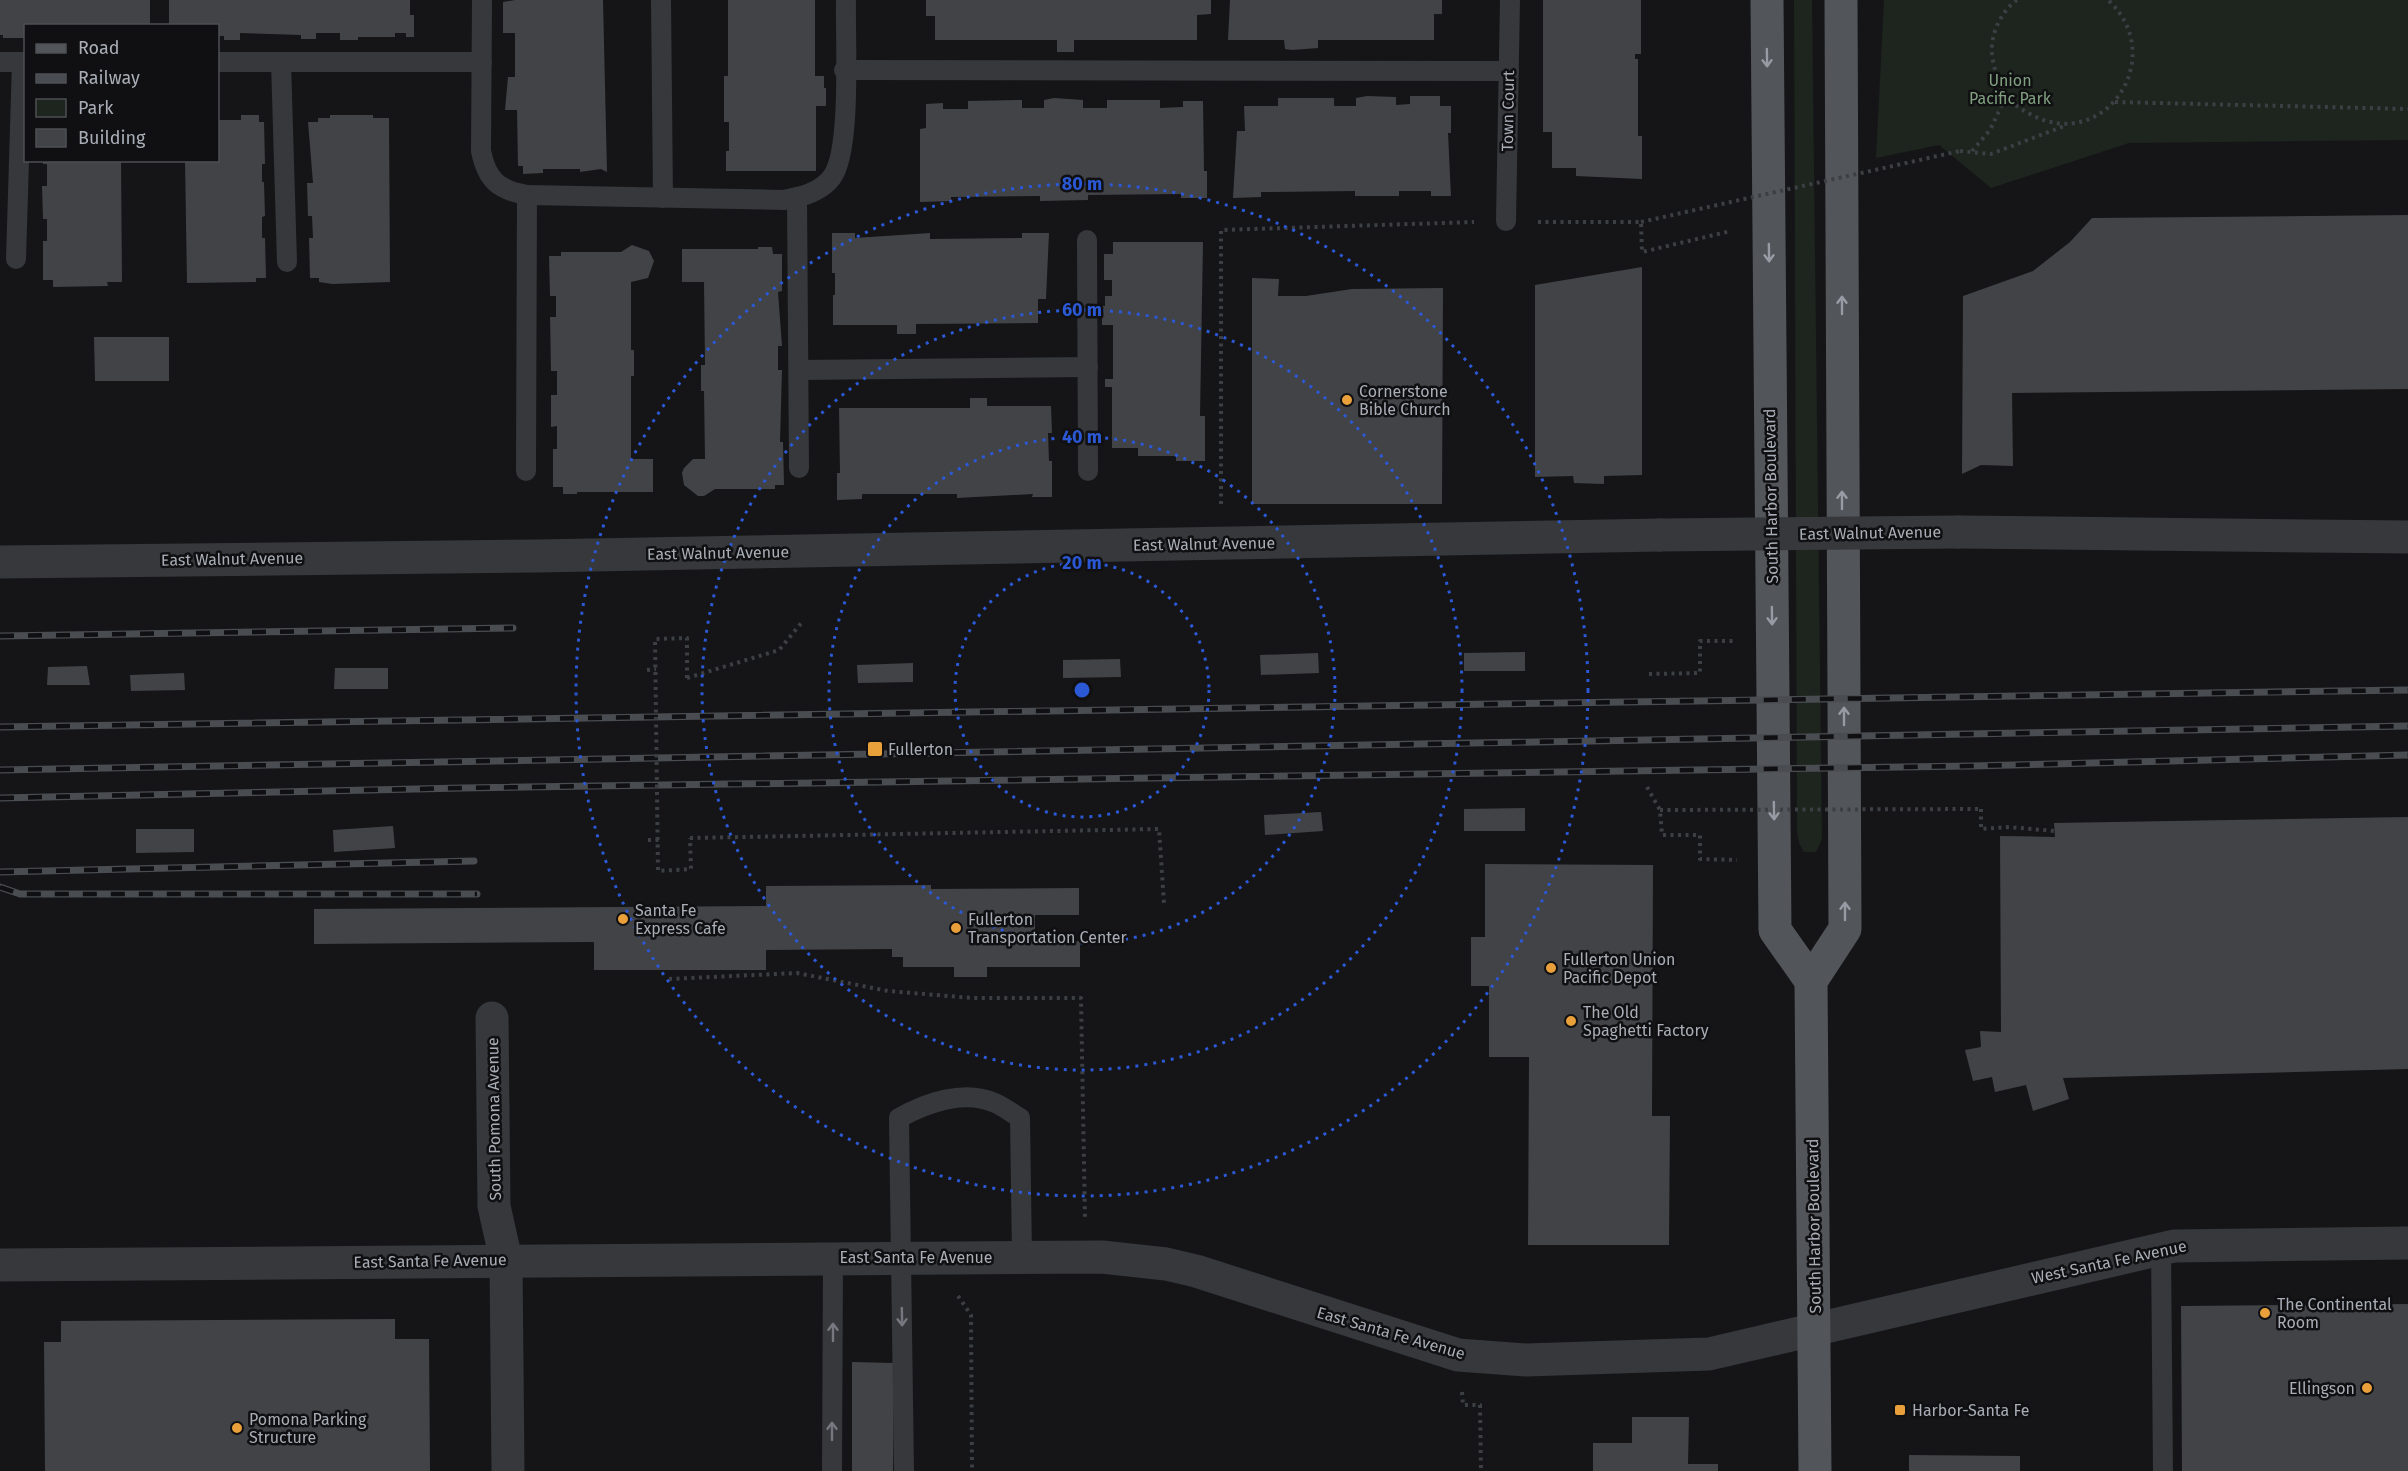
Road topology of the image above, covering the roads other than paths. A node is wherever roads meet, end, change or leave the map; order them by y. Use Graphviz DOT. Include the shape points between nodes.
graph roads {
  1 [pos="482,0"];
  2 [pos="661,0"];
  3 [pos="846,0"];
  4 [pos="1510,0"];
  5 [pos="1767,0"];
  6 [pos="1841,0"];
  7 [pos="0,62"];
  8 [pos="24,62"];
  9 [pos="219,62"];
  10 [pos="281,62"];
  11 [pos="482,62"];
  12 [pos="844,70"];
  13 [pos="1509,71"];
  14 [pos="527,195"];
  15 [pos="797,197"];
  16 [pos="663,198"];
  17 [pos="1506,221"];
  18 [pos="1087,240"];
  19 [pos="16,259"];
  20 [pos="287,262"];
  21 [pos="1088,367"];
  22 [pos="799,370"];
  23 [pos="799,468"];
  24 [pos="526,471"];
  25 [pos="1088,471"];
  26 [pos="2408,537"];
  27 [pos="0,562"];
  28 [pos="1811,981"];
  29 [pos="492,1018"];
  30 [pos="2408,1243"];
  31 [pos="2161,1249"];
  32 [pos="1022,1257"];
  33 [pos="832,1258"];
  34 [pos="902,1258"];
  35 [pos="506,1260"];
  36 [pos="0,1265"];
  37 [pos="1815,1328"];
  38 [pos="508,1471"];
  39 [pos="832,1471"];
  40 [pos="904,1471"];
  41 [pos="1815,1471"];
  42 [pos="2163,1471"];
  1 -- 11 [label="lane"];
  2 -- 16 [label="lane"];
  3 -- 12 [label="lane"];
  4 -- 13 [label="lane, Town Court"];
  5 -- 28 [label="main road, South Harbor Boulevard, one-way" via="1775,930"];
  28 -- 6 [label="main road, one-way" via="1845,929"];
  7 -- 8 [label="lane"];
  8 -- 19 [label="lane"];
  9 -- 10 [label="lane"];
  10 -- 11 [label="lane"];
  10 -- 20 [label="lane"];
  11 -- 14 [label="lane" via="481,151 485,173 509,192"];
  12 -- 13 [label="lane"];
  12 -- 15 [label="lane" via="843,146 832,177 810,195"];
  13 -- 17 [label="lane, Town Court"];
  14 -- 16 [label="lane"];
  14 -- 24 [label="lane"];
  15 -- 16 [label="lane"];
  15 -- 22 [label="lane"];
  18 -- 21 [label="lane"];
  21 -- 22 [label="lane"];
  21 -- 25 [label="lane"];
  22 -- 23 [label="lane"];
  26 -- 27 [label="street, East Walnut Avenue, bridge" via="1958,532 1660,535"];
  28 -- 37 [label="main road, South Harbor Boulevard"];
  29 -- 35 [label="street, South Pomona Avenue" via="494,1206"];
  30 -- 31 [label="street, West Santa Fe Avenue" via="2200,1244"];
  31 -- 37 [label="street, West Santa Fe Avenue"];
  31 -- 42 [label="lane"];
  32 -- 34 [label="street, East Santa Fe Avenue"];
  32 -- 34 [label="lane" via="1020,1118 993,1102 960,1098 927,1103 899,1118"];
  32 -- 37 [label="street, East Santa Fe Avenue" via="1102,1257 1166,1264 1458,1355 1526,1360 1709,1354"];
  33 -- 34 [label="street, East Santa Fe Avenue"];
  33 -- 35 [label="street, East Santa Fe Avenue"];
  39 -- 33 [label="lane, one-way"];
  34 -- 40 [label="lane, one-way"];
  35 -- 36 [label="street, East Santa Fe Avenue"];
  35 -- 38 [label="street, South Pomona Avenue"];
  37 -- 41 [label="main road, South Harbor Boulevard"];
}
